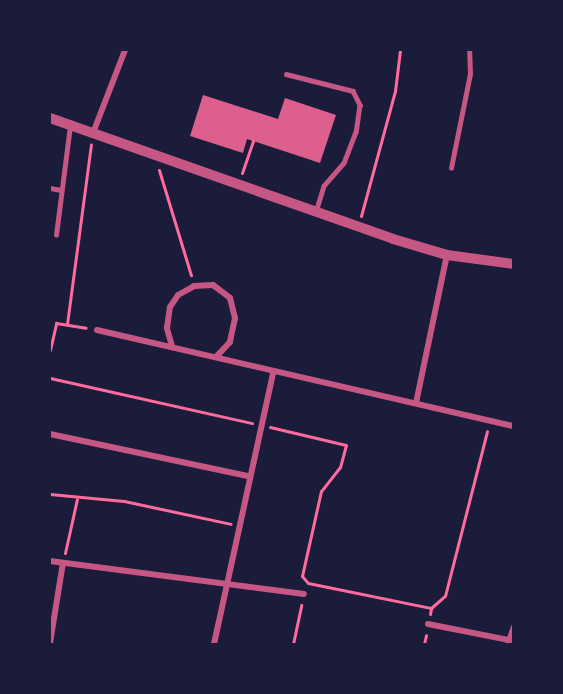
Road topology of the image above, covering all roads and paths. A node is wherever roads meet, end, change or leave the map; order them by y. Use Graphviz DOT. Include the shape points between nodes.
graph roads {
  1 [pos="125,50"];
  2 [pos="400,50"];
  3 [pos="469,50"];
  4 [pos="286,74"];
  5 [pos="50,118"];
  6 [pos="70,125"];
  7 [pos="93,133"];
  8 [pos="253,141"];
  9 [pos="155,156"];
  10 [pos="451,168"];
  11 [pos="238,186"];
  12 [pos="50,188"];
  13 [pos="62,190"];
  14 [pos="316,212"];
  15 [pos="358,226"];
  16 [pos="56,235"];
  17 [pos="447,255"];
  18 [pos="513,264"];
  19 [pos="194,286"];
  20 [pos="67,324"];
  21 [pos="97,330"];
  22 [pos="172,346"];
  23 [pos="50,350"];
  24 [pos="218,356"];
  25 [pos="273,373"];
  26 [pos="50,378"];
  27 [pos="416,403"];
  28 [pos="489,420"];
  29 [pos="260,425"];
  30 [pos="513,426"];
  31 [pos="50,434"];
  32 [pos="248,476"];
  33 [pos="50,494"];
  34 [pos="77,499"];
  35 [pos="239,526"];
  36 [pos="50,561"];
  37 [pos="63,563"];
  38 [pos="229,582"];
  39 [pos="307,582"];
  40 [pos="304,594"];
  41 [pos="431,608"];
  42 [pos="428,624"];
  43 [pos="513,627"];
  44 [pos="509,642"];
  45 [pos="50,643"];
  46 [pos="214,645"];
  47 [pos="293,645"];
  1 -- 7 [label="street"];
  2 -- 15 [label="path" via="395,91"];
  3 -- 10 [label="lane" via="470,74"];
  4 -- 14 [label="lane" via="352,91 360,105 356,132 344,163 324,186"];
  5 -- 6 [label="street"];
  6 -- 7 [label="street"];
  6 -- 13 [label="lane"];
  7 -- 9 [label="street"];
  7 -- 20 [label="path"];
  8 -- 11 [label="path"];
  9 -- 11 [label="street"];
  9 -- 19 [label="path"];
  11 -- 14 [label="street"];
  12 -- 13 [label="lane"];
  13 -- 16 [label="lane"];
  14 -- 15 [label="street"];
  15 -- 17 [label="street"];
  17 -- 18 [label="street"];
  17 -- 27 [label="street"];
  19 -- 22 [label="street" via="178,295 170,307 166,328"];
  19 -- 24 [label="street" via="213,285 230,298 235,318 230,342"];
  20 -- 21 [label="path"];
  20 -- 23 [label="path" via="56,323"];
  21 -- 22 [label="street"];
  22 -- 24 [label="street"];
  24 -- 25 [label="street"];
  25 -- 27 [label="street"];
  25 -- 29 [label="street"];
  26 -- 29 [label="path"];
  27 -- 28 [label="street"];
  28 -- 30 [label="street"];
  28 -- 41 [label="path" via="445,596"];
  29 -- 32 [label="street"];
  29 -- 39 [label="path" via="346,445 340,467 321,491 302,576"];
  31 -- 32 [label="street"];
  32 -- 35 [label="street"];
  33 -- 34 [label="path"];
  34 -- 35 [label="path" via="124,501"];
  34 -- 37 [label="path"];
  35 -- 38 [label="street"];
  36 -- 37 [label="street"];
  37 -- 38 [label="street"];
  37 -- 45 [label="street"];
  38 -- 40 [label="street"];
  38 -- 46 [label="street"];
  39 -- 40 [label="path"];
  39 -- 41 [label="path"];
  40 -- 47 [label="path"];
  41 -- 42 [label="path"];
  42 -- 44 [label="street"];
  43 -- 44 [label="street"];
}
